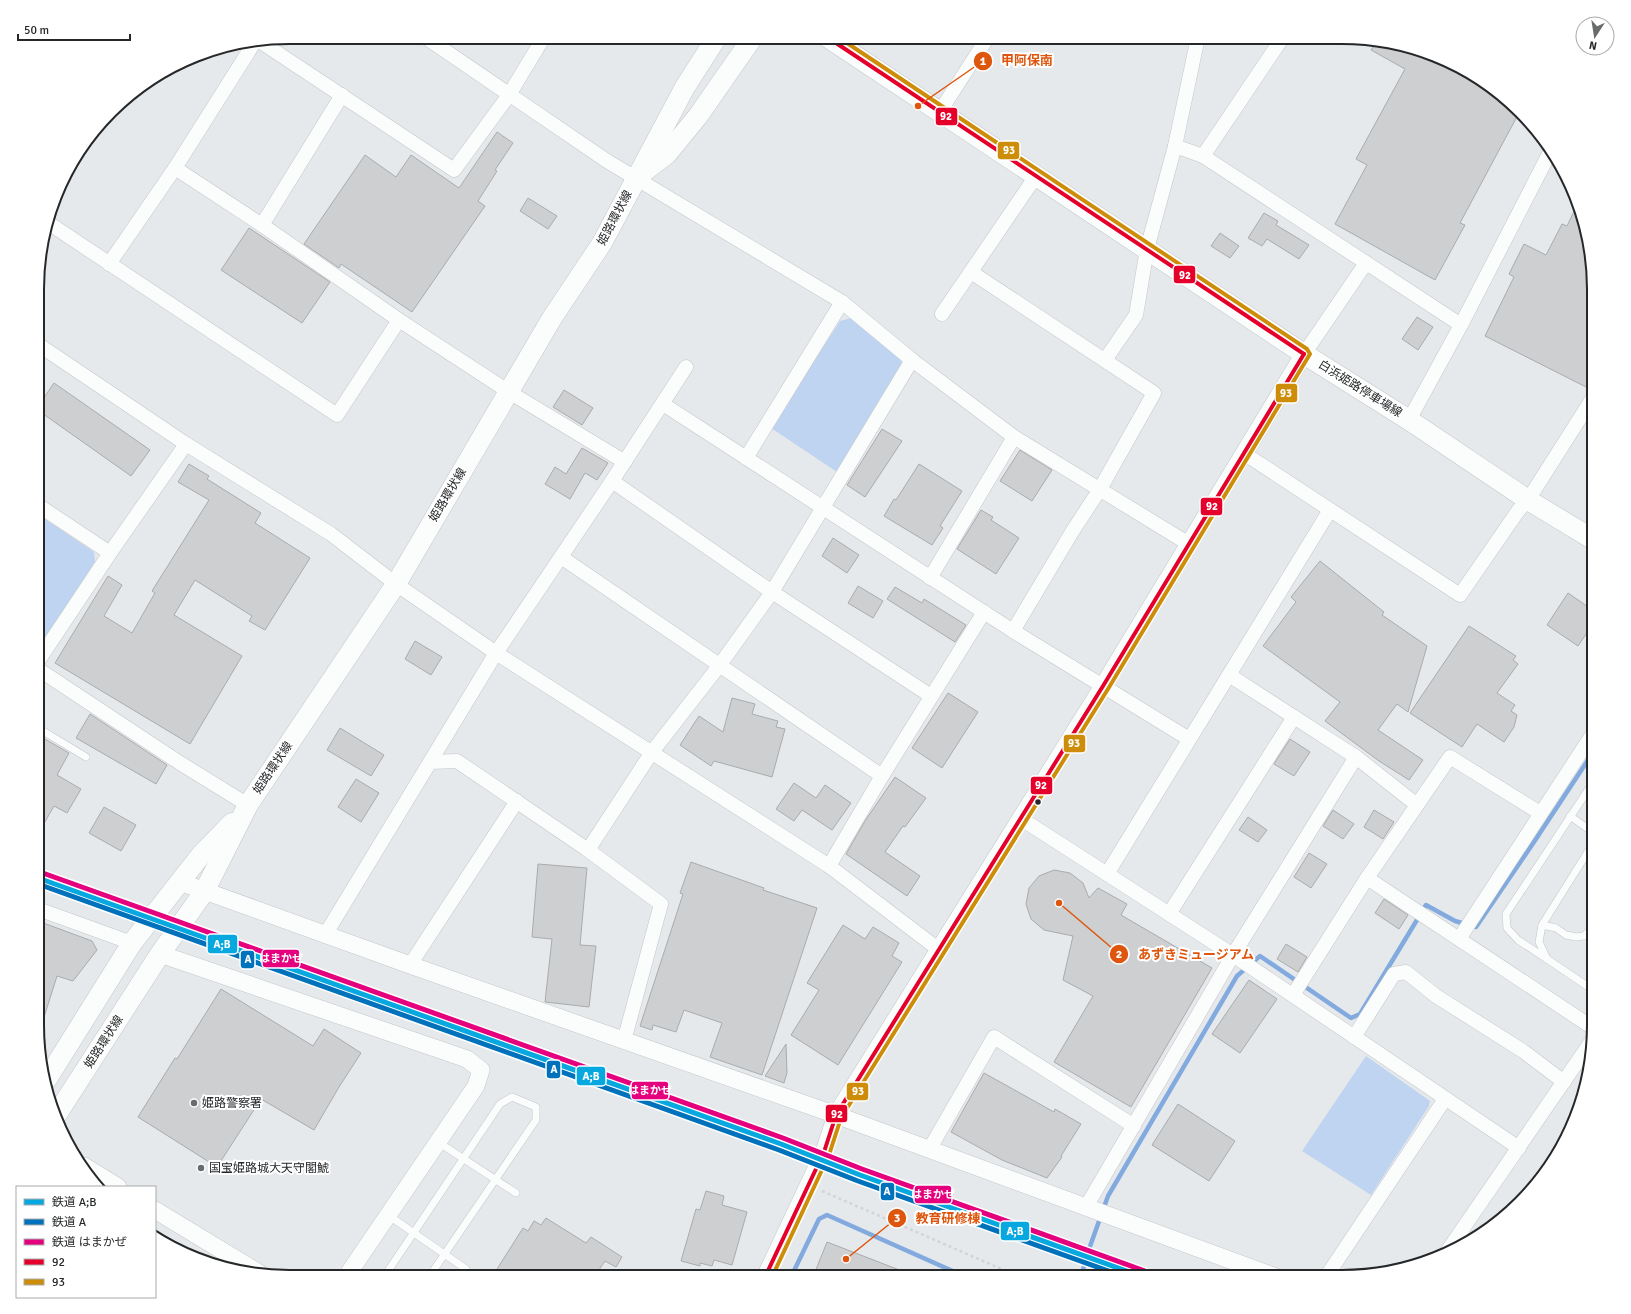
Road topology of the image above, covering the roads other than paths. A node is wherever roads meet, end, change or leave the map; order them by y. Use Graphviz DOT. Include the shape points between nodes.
graph roads {
  1 [pos="436,44"];
  2 [pos="540,44"];
  3 [pos="713,44"];
  4 [pos="748,44"];
  5 [pos="837,44"];
  6 [pos="983,44"];
  7 [pos="1197,44"];
  8 [pos="1278,44"];
  9 [pos="266,45"];
  10 [pos="251,47"];
  11 [pos="342,95"];
  12 [pos="508,95"];
  13 [pos="939,113"];
  14 [pos="1176,146"];
  15 [pos="1203,156"];
  16 [pos="1548,156"];
  17 [pos="175,168"];
  18 [pos="1036,176"];
  19 [pos="636,178"];
  20 [pos="52,225"];
  21 [pos="262,225"];
  22 [pos="1148,249"];
  23 [pos="1366,263"];
  24 [pos="109,264"];
  25 [pos="971,272"];
  26 [pos="842,302"];
  27 [pos="942,314"];
  28 [pos="399,320"];
  29 [pos="1461,325"];
  30 [pos="44,348"];
  31 [pos="1304,354"];
  32 [pos="912,360"];
  33 [pos="1105,360"];
  34 [pos="686,367"];
  35 [pos="509,392"];
  36 [pos="662,404"];
  37 [pos="1587,417"];
  38 [pos="1409,420"];
  39 [pos="1014,437"];
  40 [pos="186,444"];
  41 [pos="1245,454"];
  42 [pos="746,458"];
  43 [pos="625,462"];
  44 [pos="612,481"];
  45 [pos="1100,488"];
  46 [pos="1528,500"];
  47 [pos="44,509"];
  48 [pos="822,509"];
  49 [pos="1330,510"];
  50 [pos="1587,536"];
  51 [pos="1189,544"];
  52 [pos="110,554"];
  53 [pos="561,557"];
  54 [pos="930,578"];
  55 [pos="396,584"];
  56 [pos="772,592"];
  57 [pos="984,612"];
  58 [pos="1013,631"];
  59 [pos="44,652"];
  60 [pos="496,653"];
  61 [pos="719,666"];
  62 [pos="44,673"];
  63 [pos="1229,675"];
  64 [pos="1103,686"];
  65 [pos="931,696"];
  66 [pos="1294,717"];
  67 [pos="44,732"];
  68 [pos="1189,739"];
  69 [pos="1587,742"];
  70 [pos="652,752"];
  71 [pos="86,757"];
  72 [pos="1356,757"];
  73 [pos="430,762"];
  74 [pos="882,776"];
  75 [pos="1587,791"];
  76 [pos="517,801"];
  77 [pos="248,805"];
  78 [pos="1417,805"];
  79 [pos="1540,813"];
  80 [pos="1570,816"];
  81 [pos="1020,818"];
  82 [pos="1587,829"];
  83 [pos="588,850"];
  84 [pos="1587,853"];
  85 [pos="829,866"];
  86 [pos="1107,874"];
  87 [pos="1367,878"];
  88 [pos="180,882"];
  89 [pos="204,892"];
  90 [pos="44,911"];
  91 [pos="1169,914"];
  92 [pos="1542,925"];
  93 [pos="1587,933"];
  94 [pos="326,935"];
  95 [pos="1458,939"];
  96 [pos="132,943"];
  97 [pos="938,949"];
  98 [pos="160,954"];
  99 [pos="1233,955"];
  100 [pos="1547,959"];
  101 [pos="410,965"];
  102 [pos="1587,985"];
  103 [pos="1298,987"];
  104 [pos="1587,1023"];
  105 [pos="1354,1037"];
  106 [pos="624,1042"];
  107 [pos="1585,1050"];
  108 [pos="50,1076"];
  109 [pos="1564,1082"];
  110 [pos="1445,1100"];
  111 [pos="59,1110"];
  112 [pos="836,1116"];
  113 [pos="1134,1126"];
  114 [pos="438,1142"];
  115 [pos="1519,1148"];
  116 [pos="929,1150"];
  117 [pos="463,1159"];
  118 [pos="93,1172"];
  119 [pos="495,1180"];
  120 [pos="116,1186"];
  121 [pos="516,1193"];
  122 [pos="1086,1207"];
  123 [pos="156,1211"];
  124 [pos="388,1215"];
  125 [pos="413,1234"];
  126 [pos="1452,1244"];
  127 [pos="444,1255"];
  128 [pos="248,1266"];
  129 [pos="466,1269"];
  130 [pos="350,1270"];
  131 [pos="388,1270"];
  132 [pos="433,1270"];
  133 [pos="768,1270"];
  134 [pos="1257,1270"];
  135 [pos="1331,1270"];
  1 -- 12 [label="street"];
  2 -- 12 [label="street"];
  3 -- 19 [label="main road, 姫路環状線" via="685,87"];
  4 -- 19 [label="main road, 姫路環状線" via="698,116 667,154"];
  5 -- 13 [label="main road, 白浜姫路停車場線"];
  6 -- 13 [label="street"];
  7 -- 14 [label="street"];
  8 -- 15 [label="street"];
  9 -- 11 [label="street"];
  10 -- 17 [label="street"];
  11 -- 12 [label="street" via="454,170"];
  11 -- 21 [label="street"];
  12 -- 19 [label="street"];
  13 -- 18 [label="main road, 白浜姫路停車場線"];
  14 -- 15 [label="street"];
  14 -- 22 [label="street"];
  15 -- 23 [label="street"];
  16 -- 29 [label="street"];
  17 -- 21 [label="street"];
  17 -- 24 [label="street"];
  18 -- 22 [label="main road, 白浜姫路停車場線"];
  18 -- 25 [label="street"];
  19 -- 26 [label="street"];
  19 -- 35 [label="main road, 姫路環状線" via="602,243 552,318"];
  20 -- 24 [label="street"];
  21 -- 28 [label="street"];
  22 -- 31 [label="main road, 白浜姫路停車場線"];
  22 -- 33 [label="street" via="1136,315"];
  23 -- 29 [label="street"];
  23 -- 31 [label="street"];
  24 -- 28 [label="street" via="337,415"];
  25 -- 27 [label="street"];
  25 -- 33 [label="street"];
  26 -- 32 [label="street"];
  26 -- 42 [label="street"];
  28 -- 35 [label="street"];
  29 -- 38 [label="street"];
  30 -- 40 [label="street"];
  31 -- 38 [label="main road, 白浜姫路停車場線"];
  31 -- 41 [label="street"];
  32 -- 39 [label="street"];
  32 -- 48 [label="street"];
  33 -- 45 [label="street" via="1154,393"];
  34 -- 36 [label="street"];
  35 -- 43 [label="street"];
  35 -- 55 [label="main road, 姫路環状線"];
  36 -- 42 [label="street"];
  36 -- 43 [label="street"];
  37 -- 46 [label="street"];
  38 -- 46 [label="main road, 白浜姫路停車場線"];
  39 -- 45 [label="street"];
  39 -- 54 [label="street"];
  40 -- 52 [label="street"];
  40 -- 55 [label="street" via="331,534"];
  41 -- 49 [label="street"];
  41 -- 51 [label="street"];
  42 -- 48 [label="street"];
  43 -- 44 [label="street"];
  44 -- 53 [label="street"];
  44 -- 56 [label="street"];
  45 -- 51 [label="street"];
  45 -- 58 [label="street"];
  46 -- 49 [label="street" via="1460,595"];
  46 -- 50 [label="main road, 白浜姫路停車場線"];
  47 -- 52 [label="street"];
  48 -- 54 [label="street"];
  48 -- 56 [label="street"];
  49 -- 63 [label="street"];
  51 -- 64 [label="street"];
  52 -- 59 [label="street"];
  53 -- 60 [label="street"];
  53 -- 61 [label="street"];
  54 -- 57 [label="street"];
  55 -- 60 [label="street"];
  55 -- 77 [label="main road, 姫路環状線"];
  56 -- 61 [label="street"];
  56 -- 65 [label="street"];
  57 -- 58 [label="street"];
  57 -- 65 [label="street"];
  58 -- 64 [label="street"];
  60 -- 70 [label="street"];
  60 -- 73 [label="street"];
  61 -- 70 [label="street"];
  61 -- 74 [label="street"];
  62 -- 77 [label="street"];
  63 -- 66 [label="street"];
  63 -- 68 [label="street"];
  64 -- 68 [label="street"];
  64 -- 81 [label="street"];
  65 -- 74 [label="street"];
  66 -- 72 [label="street"];
  66 -- 91 [label="street"];
  67 -- 71 [label="lane"];
  68 -- 86 [label="street"];
  69 -- 79 [label="street"];
  70 -- 83 [label="street"];
  70 -- 85 [label="street"];
  72 -- 78 [label="street"];
  72 -- 99 [label="street"];
  73 -- 76 [label="street" via="457,762"];
  73 -- 94 [label="street"];
  74 -- 85 [label="street"];
  75 -- 80 [label="lane"];
  76 -- 83 [label="street"];
  76 -- 101 [label="street"];
  77 -- 88 [label="main road, 姫路環状線" via="201,855"];
  77 -- 89 [label="main road, 姫路環状線"];
  78 -- 79 [label="street" via="1450,757"];
  78 -- 87 [label="street"];
  79 -- 95 [label="street"];
  80 -- 82 [label="lane"];
  80 -- 100 [label="lane" via="1506,914 1507,928 1518,940"];
  81 -- 86 [label="street"];
  81 -- 97 [label="street"];
  83 -- 106 [label="street" via="661,904"];
  84 -- 92 [label="lane"];
  85 -- 97 [label="street"];
  86 -- 91 [label="street"];
  87 -- 95 [label="street"];
  87 -- 103 [label="street"];
  88 -- 89 [label="street"];
  88 -- 96 [label="main road, 姫路環状線"];
  89 -- 94 [label="street"];
  89 -- 98 [label="main road, 姫路環状線"];
  90 -- 96 [label="street"];
  91 -- 99 [label="street"];
  92 -- 93 [label="lane" via="1576,937 1584,936"];
  92 -- 100 [label="lane" via="1539,942"];
  94 -- 101 [label="street"];
  95 -- 104 [label="street"];
  96 -- 108 [label="main road, 姫路環状線"];
  97 -- 112 [label="street"];
  98 -- 111 [label="main road, 姫路環状線"];
  98 -- 114 [label="street" via="467,1059 481,1070 476,1086"];
  99 -- 103 [label="street"];
  99 -- 113 [label="street"];
  100 -- 102 [label="lane"];
  101 -- 106 [label="street"];
  103 -- 105 [label="street"];
  105 -- 109 [label="street" via="1394,974 1406,972 1436,996 1523,1051"];
  105 -- 110 [label="street"];
  106 -- 112 [label="street"];
  107 -- 109 [label="street"];
  109 -- 115 [label="street"];
  110 -- 115 [label="street"];
  110 -- 135 [label="street"];
  112 -- 116 [label="street"];
  112 -- 133 [label="street" via="824,1152"];
  113 -- 116 [label="street" via="994,1037"];
  113 -- 122 [label="street"];
  114 -- 117 [label="lane"];
  114 -- 124 [label="street"];
  115 -- 126 [label="street"];
  116 -- 122 [label="street"];
  117 -- 119 [label="lane"];
  117 -- 119 [label="lane" via="500,1104 512,1098 536,1107 536,1120"];
  117 -- 125 [label="lane"];
  118 -- 120 [label="street"];
  119 -- 121 [label="lane"];
  119 -- 127 [label="lane"];
  122 -- 134 [label="street"];
  123 -- 128 [label="street"];
  124 -- 125 [label="lane"];
  124 -- 130 [label="street"];
  125 -- 127 [label="lane"];
  125 -- 131 [label="lane"];
  127 -- 129 [label="lane"];
  127 -- 132 [label="lane"];
}
